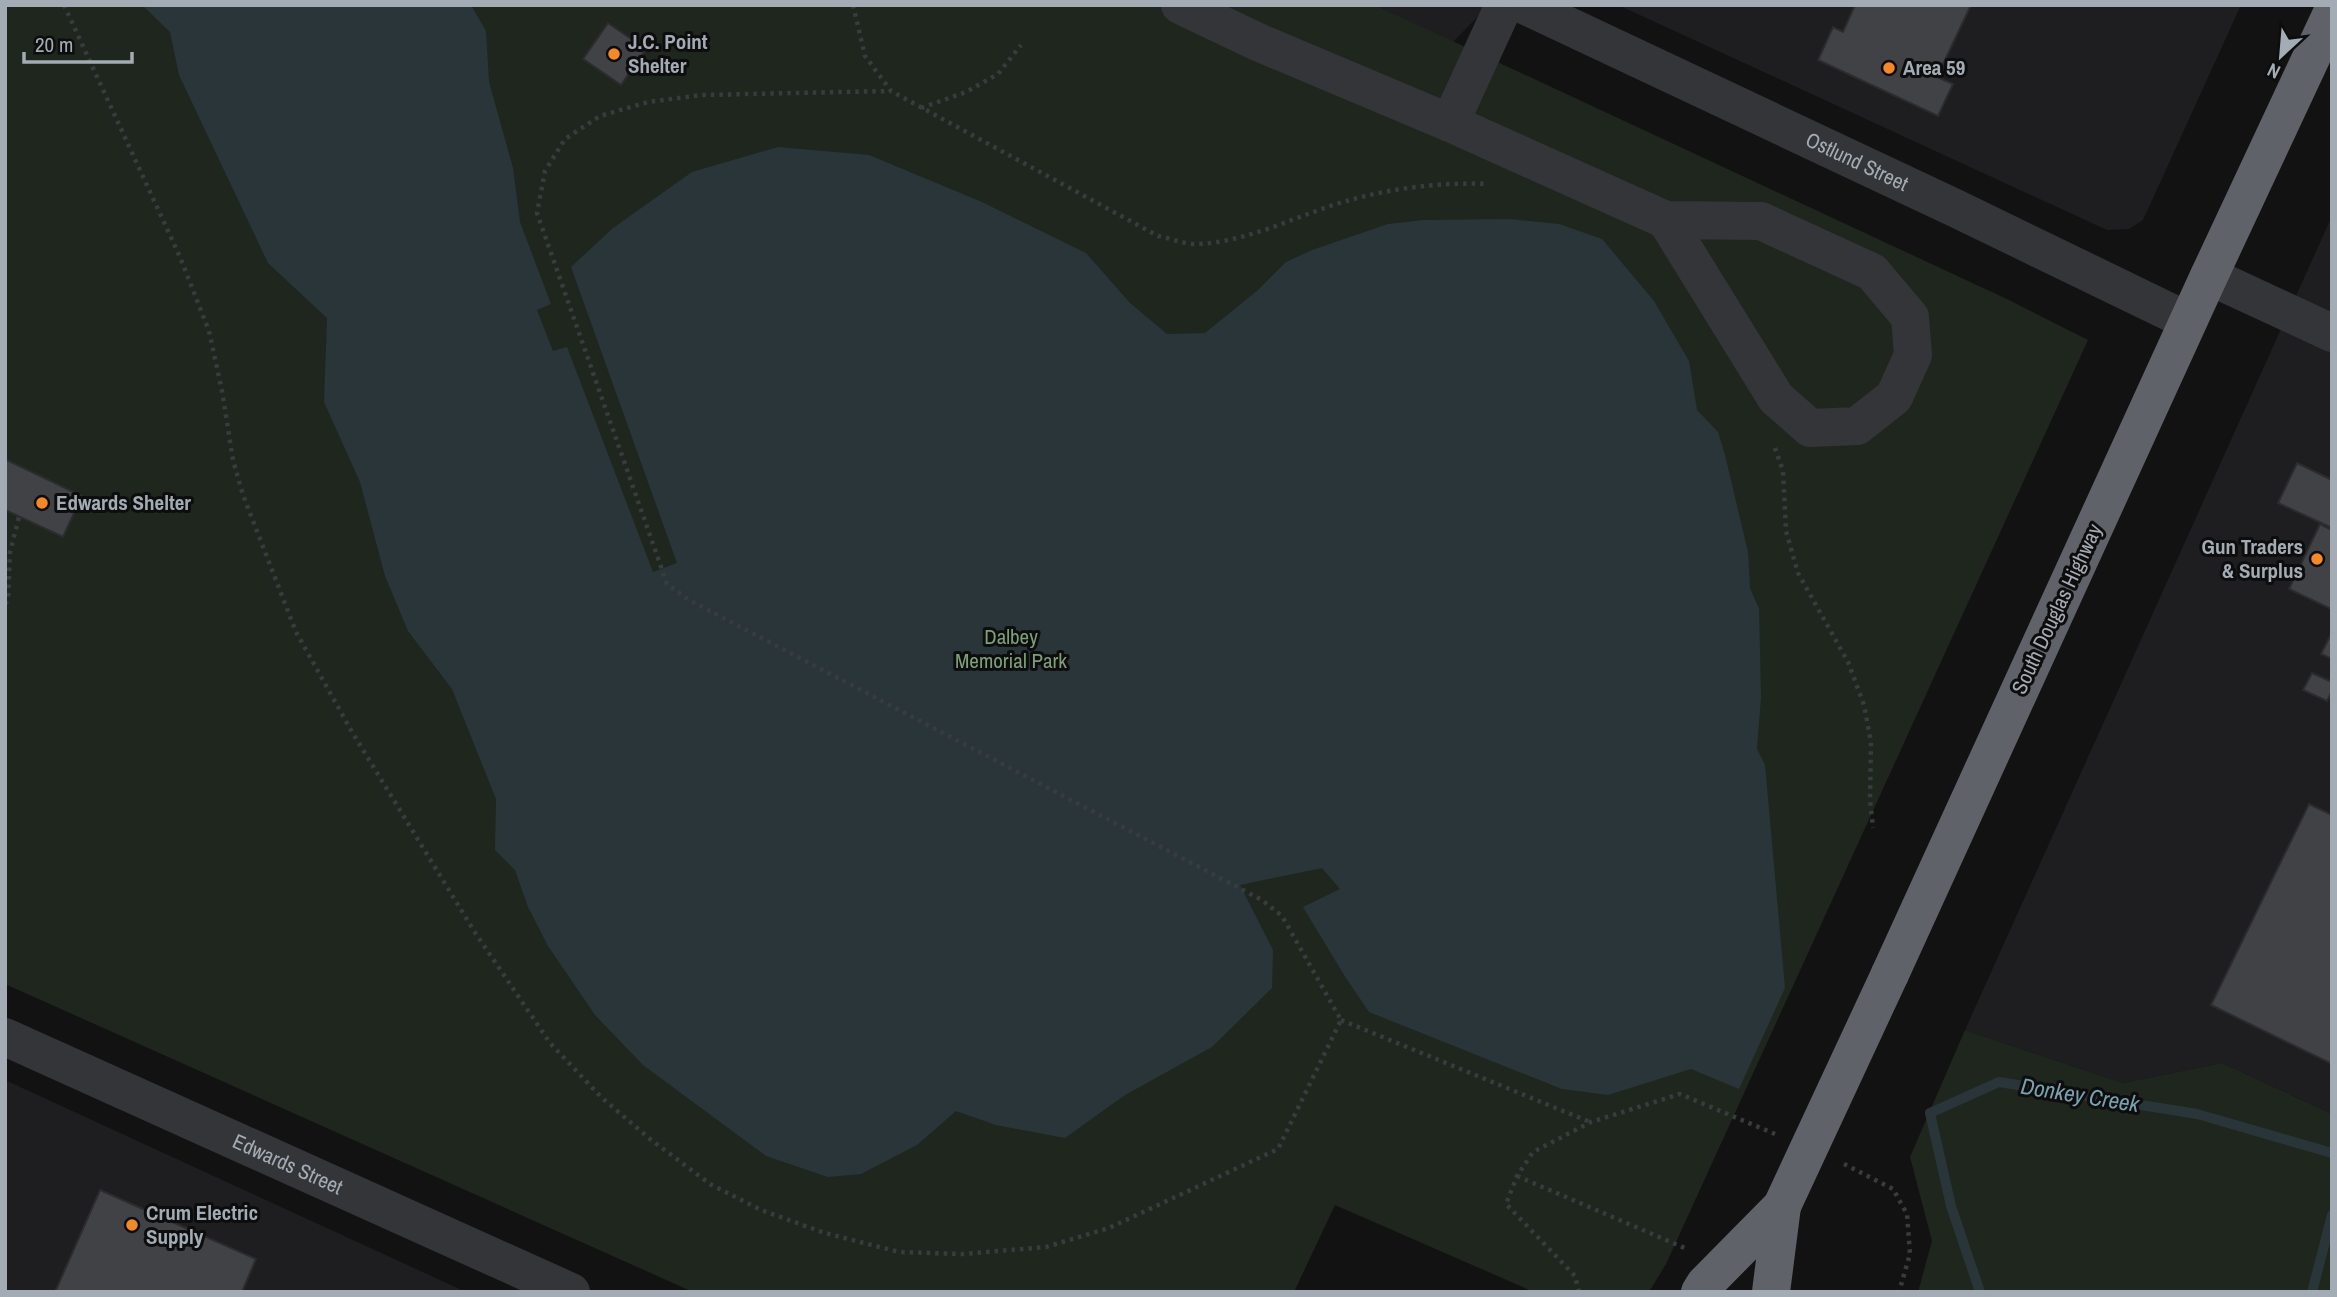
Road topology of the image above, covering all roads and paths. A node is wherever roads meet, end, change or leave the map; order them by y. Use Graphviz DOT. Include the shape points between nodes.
graph roads {
  1 [pos="64,5"];
  2 [pos="853,5"];
  3 [pos="1180,5"];
  4 [pos="1504,5"];
  5 [pos="1524,5"];
  6 [pos="2332,13"];
  7 [pos="1021,45"];
  8 [pos="891,91"];
  9 [pos="920,108"];
  10 [pos="1450,123"];
  11 [pos="1497,184"];
  12 [pos="1665,220"];
  13 [pos="2209,276"];
  14 [pos="2188,321"];
  15 [pos="2332,333"];
  16 [pos="1771,438"];
  17 [pos="19,517"];
  18 [pos="5,604"];
  19 [pos="1873,828"];
  20 [pos="1340,1020"];
  21 [pos="5,1037"];
  22 [pos="1591,1122"];
  23 [pos="1776,1134"];
  24 [pos="1838,1162"];
  25 [pos="1517,1176"];
  26 [pos="1782,1206"];
  27 [pos="1688,1249"];
  28 [pos="571,1292"];
  29 [pos="1578,1292"];
  30 [pos="1700,1292"];
  31 [pos="1772,1292"];
  32 [pos="1899,1292"];
  1 -- 20 [label="path" via="180,257 209,331 243,495 296,632 474,931 550,1043 602,1098 650,1139 710,1184 761,1210 825,1233 899,1252 963,1255 1046,1247 1109,1228 1278,1149"];
  2 -- 8 [label="path" via="865,56"];
  3 -- 10 [label="street"];
  4 -- 10 [label="street"];
  5 -- 14 [label="street, Ostlund Street"];
  6 -- 13 [label="highway, South Douglas Highway"];
  7 -- 9 [label="path" via="998,74 966,92"];
  8 -- 9 [label="path"];
  8 -- 20 [label="path" via="702,94 649,102 600,116 565,139 545,171 537,213 667,584 689,600 1262,901 1283,916"];
  9 -- 11 [label="path" via="1158,236 1193,244 1236,238 1351,200 1460,183"];
  10 -- 12 [label="street"];
  12 -- 12 [label="street" via="1762,221 1872,272 1910,317 1913,355 1894,397 1857,426 1810,428 1776,398"];
  13 -- 14 [label="highway, South Douglas Highway"];
  13 -- 15 [label="street"];
  14 -- 26 [label="highway, South Douglas Highway, bridge"];
  16 -- 19 [label="path" via="1783,471 1786,531 1798,573 1848,662 1864,705 1871,742"];
  17 -- 18 [label="path"];
  20 -- 22 [label="path"];
  21 -- 28 [label="street, Edwards Street"];
  22 -- 23 [label="path" via="1680,1094"];
  22 -- 25 [label="path" via="1533,1152"];
  24 -- 32 [label="path" via="1893,1189 1906,1214 1910,1254"];
  25 -- 27 [label="path"];
  25 -- 29 [label="path" via="1506,1204 1575,1276"];
  26 -- 30 [label="highway, South Douglas Highway"];
  26 -- 31 [label="highway, South Douglas Highway"];
}
